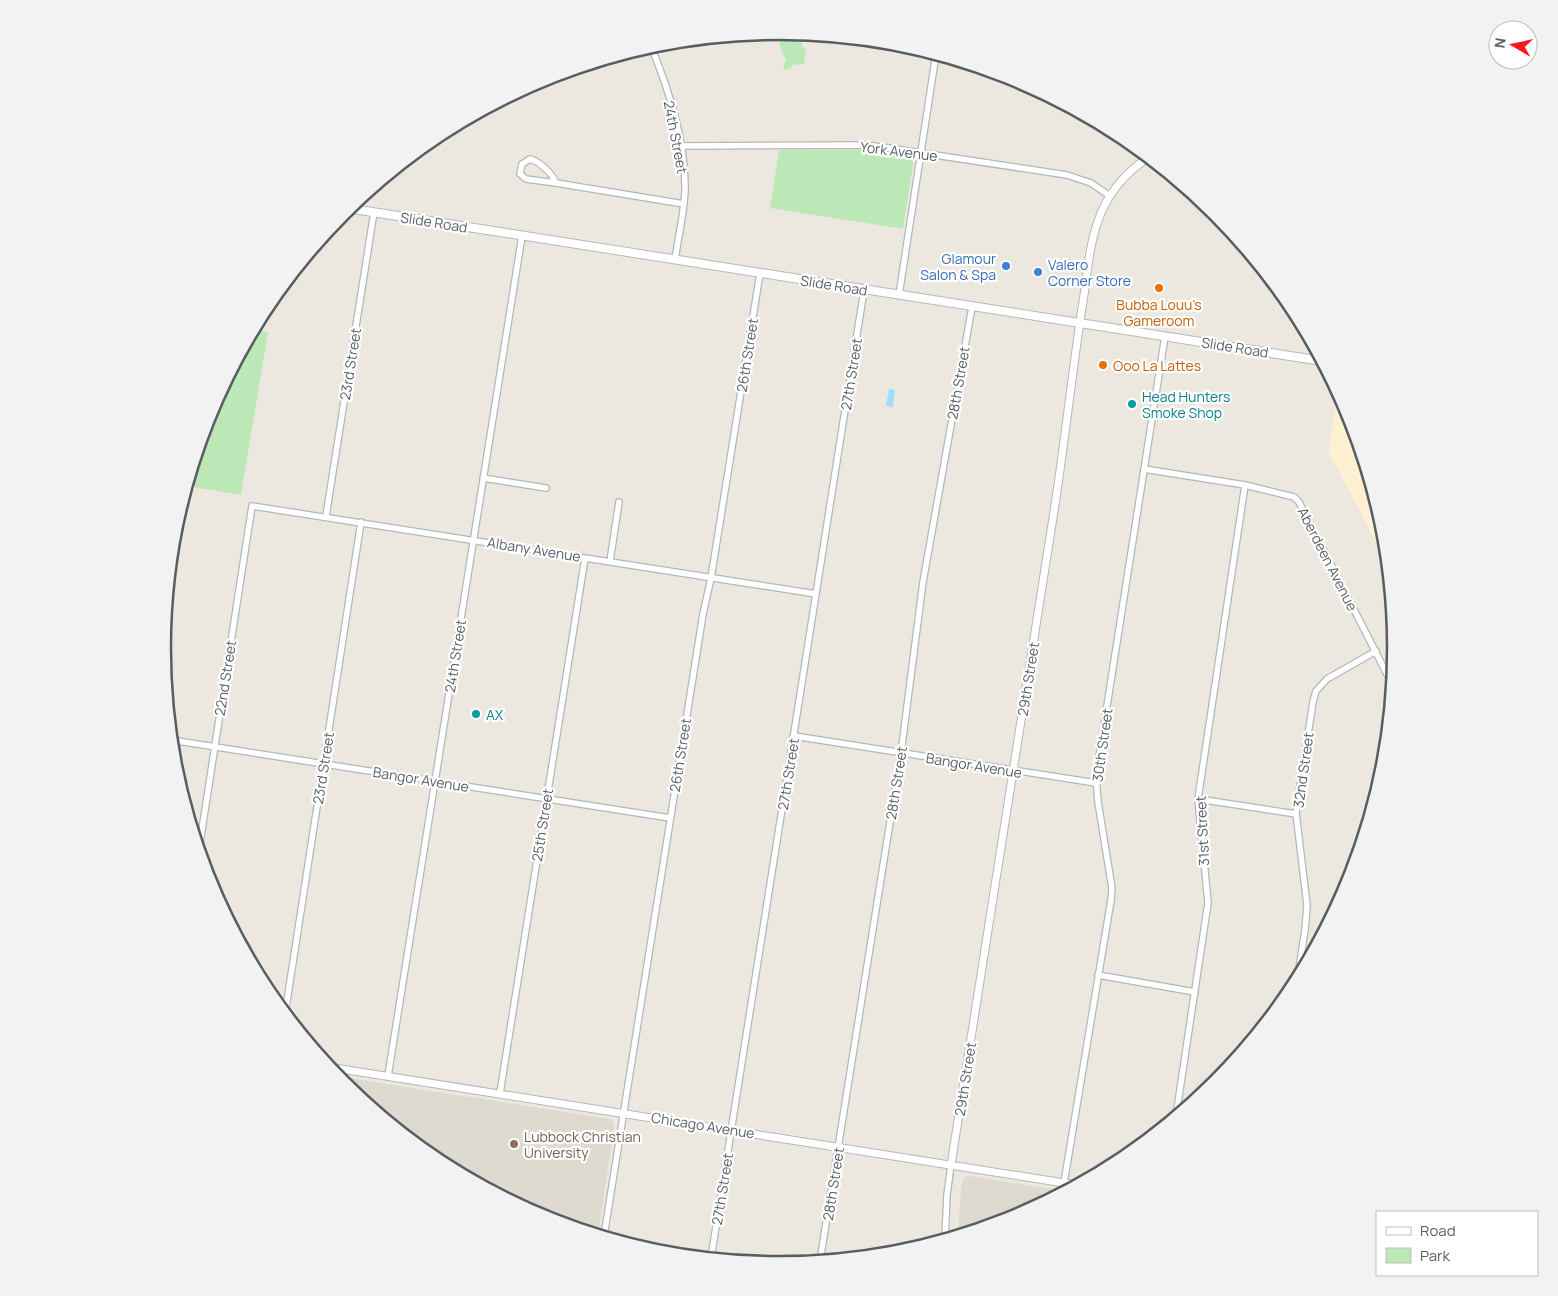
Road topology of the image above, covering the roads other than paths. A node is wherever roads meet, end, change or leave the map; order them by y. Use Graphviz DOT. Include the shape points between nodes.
graph roads {
  1 [pos="654,54"];
  2 [pos="935,61"];
  3 [pos="681,146"];
  4 [pos="920,152"];
  5 [pos="1143,161"];
  6 [pos="556,182"];
  7 [pos="1110,196"];
  8 [pos="684,204"];
  9 [pos="358,210"];
  10 [pos="374,212"];
  11 [pos="522,236"];
  12 [pos="675,260"];
  13 [pos="760,273"];
  14 [pos="864,290"];
  15 [pos="899,295"];
  16 [pos="972,306"];
  17 [pos="1080,323"];
  18 [pos="1165,336"];
  19 [pos="1314,360"];
  20 [pos="1144,469"];
  21 [pos="483,478"];
  22 [pos="1245,485"];
  23 [pos="546,488"];
  24 [pos="619,502"];
  25 [pos="252,506"];
  26 [pos="326,516"];
  27 [pos="361,522"];
  28 [pos="474,540"];
  29 [pos="585,558"];
  30 [pos="610,561"];
  31 [pos="711,578"];
  32 [pos="816,594"];
  33 [pos="1376,651"];
  34 [pos="1386,672"];
  35 [pos="794,736"];
  36 [pos="178,741"];
  37 [pos="215,747"];
  38 [pos="901,753"];
  39 [pos="324,764"];
  40 [pos="1014,771"];
  41 [pos="435,781"];
  42 [pos="1096,783"];
  43 [pos="547,799"];
  44 [pos="1198,799"];
  45 [pos="1296,814"];
  46 [pos="670,818"];
  47 [pos="201,836"];
  48 [pos="1300,962"];
  49 [pos="1098,976"];
  50 [pos="1195,992"];
  51 [pos="287,1004"];
  52 [pos="340,1068"];
  53 [pos="388,1076"];
  54 [pos="500,1093"];
  55 [pos="1177,1107"];
  56 [pos="624,1113"];
  57 [pos="731,1130"];
  58 [pos="839,1146"];
  59 [pos="951,1165"];
  60 [pos="1064,1182"];
  61 [pos="1068,1183"];
  62 [pos="605,1230"];
  63 [pos="945,1232"];
  64 [pos="712,1252"];
  65 [pos="821,1255"];
  1 -- 3 [label="street, 24th Street"];
  2 -- 4 [label="street"];
  3 -- 4 [label="street, York Avenue" via="865,145"];
  3 -- 8 [label="street, 24th Street"];
  4 -- 7 [label="street, York Avenue" via="1067,176 1091,183"];
  4 -- 15 [label="street"];
  5 -- 7 [label="street, 29th Street" via="1129,172"];
  6 -- 6 [label="street" via="554,176 537,162 530,159 522,164 522,177"];
  6 -- 8 [label="street"];
  7 -- 17 [label="street, 29th Street" via="1093,240"];
  8 -- 12 [label="street, 24th Street"];
  9 -- 10 [label="main road, Slide Road"];
  10 -- 11 [label="main road, Slide Road"];
  10 -- 26 [label="street, 23rd Street"];
  11 -- 12 [label="main road, Slide Road"];
  11 -- 21 [label="street, 24th Street"];
  12 -- 13 [label="main road, Slide Road"];
  13 -- 14 [label="main road, Slide Road"];
  13 -- 31 [label="street, 26th Street"];
  14 -- 15 [label="main road, Slide Road"];
  14 -- 32 [label="street, 27th Street"];
  15 -- 16 [label="main road, Slide Road"];
  16 -- 17 [label="main road, Slide Road"];
  16 -- 38 [label="street, 28th Street" via="923,582"];
  17 -- 18 [label="main road, Slide Road"];
  17 -- 40 [label="street, 29th Street"];
  18 -- 19 [label="main road, Slide Road"];
  18 -- 20 [label="street, 30th Street"];
  20 -- 22 [label="street, Aberdeen Avenue"];
  20 -- 42 [label="street, 30th Street"];
  21 -- 23 [label="street"];
  21 -- 28 [label="street, 24th Street"];
  22 -- 33 [label="street, Aberdeen Avenue" via="1294,497 1299,502"];
  22 -- 44 [label="street, 31st Street"];
  24 -- 30 [label="street"];
  25 -- 26 [label="street, Albany Avenue"];
  25 -- 37 [label="street, 22nd Street"];
  26 -- 27 [label="street, Albany Avenue"];
  27 -- 28 [label="street, Albany Avenue"];
  27 -- 39 [label="street, 23rd Street"];
  28 -- 29 [label="street, Albany Avenue"];
  28 -- 41 [label="street, 24th Street"];
  29 -- 30 [label="street, Albany Avenue"];
  29 -- 43 [label="street, 25th Street"];
  30 -- 31 [label="street, Albany Avenue"];
  31 -- 32 [label="street, Albany Avenue"];
  31 -- 46 [label="street, 26th Street"];
  32 -- 35 [label="street, 27th Street"];
  33 -- 34 [label="street, Aberdeen Avenue"];
  33 -- 45 [label="street, 32nd Street" via="1327,679 1316,691"];
  35 -- 38 [label="street, Bangor Avenue"];
  35 -- 57 [label="street, 27th Street"];
  36 -- 37 [label="street, Bangor Avenue"];
  37 -- 39 [label="street, Bangor Avenue"];
  37 -- 47 [label="street, 22nd Street"];
  38 -- 40 [label="street, Bangor Avenue"];
  38 -- 58 [label="street, 28th Street"];
  39 -- 41 [label="street, Bangor Avenue"];
  39 -- 51 [label="street, 23rd Street"];
  40 -- 42 [label="street, Bangor Avenue"];
  40 -- 59 [label="street, 29th Street"];
  41 -- 43 [label="street, Bangor Avenue"];
  41 -- 53 [label="street, 24th Street"];
  42 -- 49 [label="street, 30th Street" via="1112,888"];
  43 -- 46 [label="street, Bangor Avenue"];
  43 -- 54 [label="street, 25th Street"];
  44 -- 45 [label="street"];
  44 -- 50 [label="street, 31st Street" via="1208,903"];
  45 -- 48 [label="street, 32nd Street" via="1307,905"];
  46 -- 56 [label="street, 26th Street"];
  49 -- 50 [label="street"];
  49 -- 60 [label="street, 30th Street"];
  50 -- 55 [label="street, 31st Street"];
  52 -- 53 [label="street, Chicago Avenue"];
  53 -- 54 [label="street, Chicago Avenue"];
  54 -- 56 [label="street, Chicago Avenue"];
  56 -- 57 [label="street, Chicago Avenue"];
  56 -- 62 [label="street, 26th Street"];
  57 -- 58 [label="street, Chicago Avenue"];
  57 -- 64 [label="street, 27th Street"];
  58 -- 59 [label="street, Chicago Avenue"];
  58 -- 65 [label="street, 28th Street"];
  59 -- 60 [label="street, Chicago Avenue"];
  59 -- 63 [label="street"];
  60 -- 61 [label="street, Chicago Avenue"];
}
